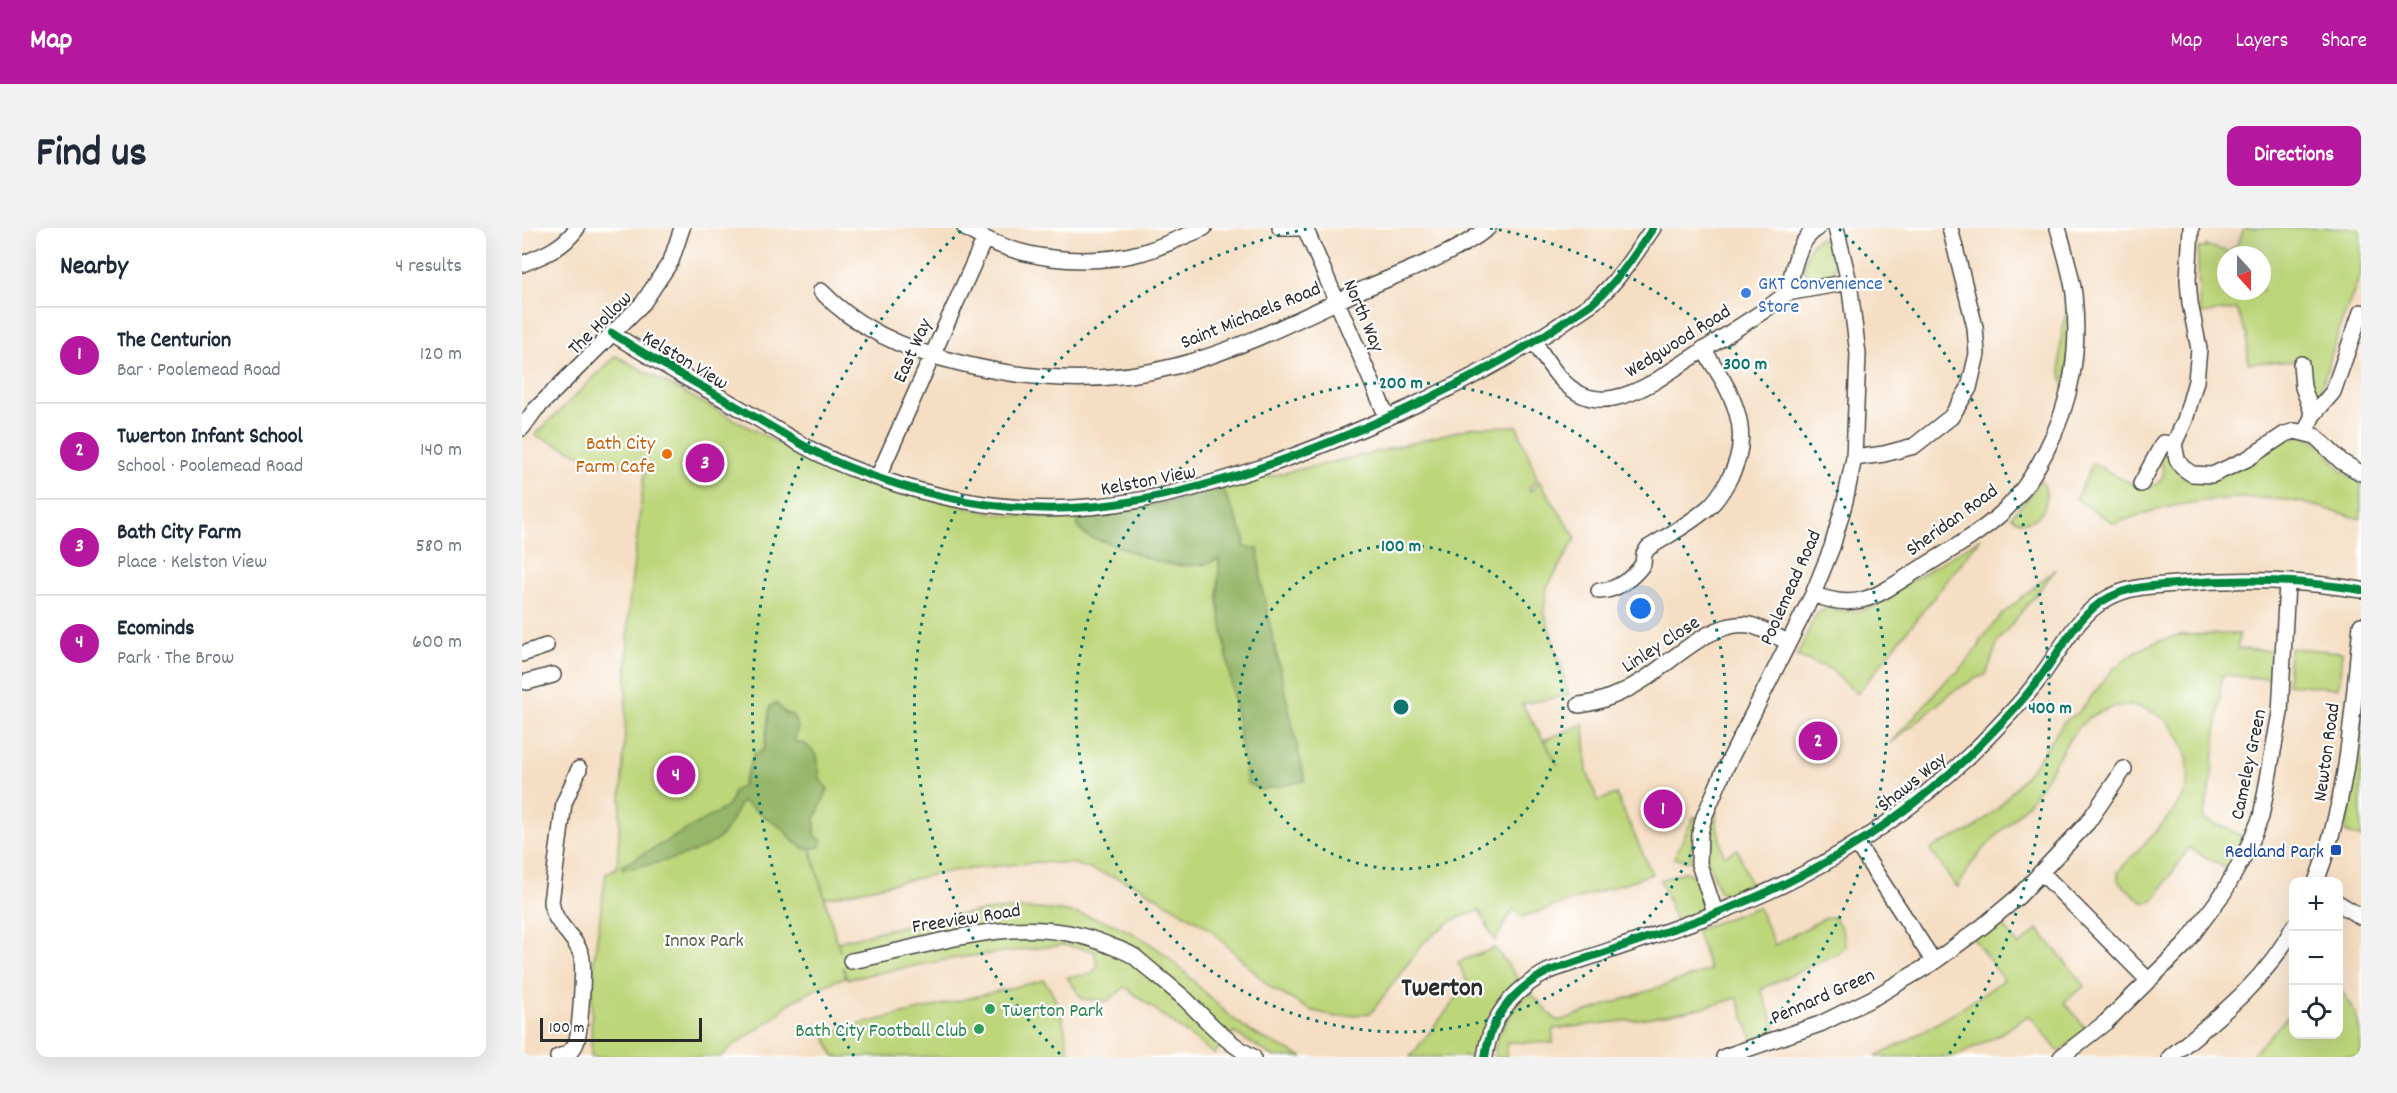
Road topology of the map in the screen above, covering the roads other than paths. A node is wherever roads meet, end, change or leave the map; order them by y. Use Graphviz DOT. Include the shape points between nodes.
graph roads {
  1 [pos="577,228"];
  2 [pos="682,228"];
  3 [pos="965,228"];
  4 [pos="1204,228"];
  5 [pos="1280,228"];
  6 [pos="1297,228"];
  7 [pos="1305,228"];
  8 [pos="1488,228"];
  9 [pos="1653,228"];
  10 [pos="1818,228"];
  11 [pos="1836,228"];
  12 [pos="1950,228"];
  13 [pos="2058,228"];
  14 [pos="2191,228"];
  15 [pos="984,240"];
  16 [pos="522,264"];
  17 [pos="1849,282"];
  18 [pos="821,291"];
  19 [pos="1787,293"];
  20 [pos="1336,302"];
  21 [pos="2361,312"];
  22 [pos="612,333"];
  23 [pos="1534,341"];
  24 [pos="1703,349"];
  25 [pos="931,356"];
  26 [pos="2301,364"];
  27 [pos="2313,415"];
  28 [pos="1387,417"];
  29 [pos="522,428"];
  30 [pos="2305,433"];
  31 [pos="2174,444"];
  32 [pos="1854,458"];
  33 [pos="2361,473"];
  34 [pos="878,477"];
  35 [pos="2141,484"];
  36 [pos="2287,583"];
  37 [pos="2361,590"];
  38 [pos="1599,591"];
  39 [pos="1813,594"];
  40 [pos="2361,624"];
  41 [pos="1788,642"];
  42 [pos="546,646"];
  43 [pos="522,654"];
  44 [pos="522,667"];
  45 [pos="553,675"];
  46 [pos="524,683"];
  47 [pos="1587,708"];
  48 [pos="579,769"];
  49 [pos="2125,770"];
  50 [pos="1857,844"];
  51 [pos="2041,872"];
  52 [pos="2318,877"];
  53 [pos="2343,906"];
  54 [pos="1715,912"];
  55 [pos="2361,917"];
  56 [pos="2292,931"];
  57 [pos="1934,962"];
  58 [pos="859,964"];
  59 [pos="2149,981"];
  60 [pos="1769,1050"];
  61 [pos="558,1057"];
  62 [pos="1253,1057"];
  63 [pos="1485,1057"];
  64 [pos="1724,1057"];
  65 [pos="2061,1057"];
  66 [pos="2170,1057"];
  1 -- 16 [label="street" via="561,246"];
  2 -- 22 [label="street, The Hollow" via="671,261 657,283"];
  3 -- 15 [label="street"];
  4 -- 15 [label="street" via="1145,252 1087,260 1057,259"];
  5 -- 6 [label="street"];
  7 -- 20 [label="street, North Way"];
  8 -- 20 [label="street, Saint Michaels Road" via="1446,252"];
  9 -- 23 [label="street, Kelston View" via="1619,275 1594,301"];
  10 -- 19 [label="street" via="1801,243"];
  11 -- 17 [label="street, Poolemead Road"];
  12 -- 32 [label="street" via="1975,327 1977,354 1969,388 1951,417 1914,446"];
  13 -- 39 [label="street, Sheridan Road" via="2074,293 2076,357 2067,404 2036,471 2019,495 1987,525 1867,601 1847,603"];
  14 -- 31 [label="street" via="2189,292 2199,349 2196,381"];
  15 -- 25 [label="street, East Way"];
  17 -- 19 [label="street, Wedgwood Road"];
  17 -- 32 [label="street, Poolemead Road" via="1858,354"];
  18 -- 25 [label="street, Saint Michaels Road" via="837,307 877,333"];
  19 -- 24 [label="street, Wedgwood Road"];
  20 -- 25 [label="street, Saint Michaels Road" via="1218,353 1131,376 1038,378"];
  20 -- 28 [label="street, North Way"];
  21 -- 27 [label="street" via="2333,392"];
  22 -- 29 [label="street, The Hollow"];
  22 -- 34 [label="street, Kelston View" via="782,435 854,470"];
  23 -- 24 [label="street, Wedgwood Road" via="1567,387 1602,399 1635,392"];
  23 -- 28 [label="street, Kelston View" via="1455,387"];
  24 -- 38 [label="street" via="1735,404 1741,434 1735,469 1712,505 1648,548 1643,564 1632,577 1614,589"];
  25 -- 34 [label="street, East Way"];
  26 -- 27 [label="street" via="2303,387"];
  27 -- 30 [label="street"];
  28 -- 34 [label="street, Kelston View" via="1213,483 1110,504 1072,508 1004,506 930,494"];
  30 -- 31 [label="street" via="2285,434 2212,476 2192,474 2182,467"];
  30 -- 33 [label="street"];
  31 -- 35 [label="street" via="2163,443"];
  32 -- 39 [label="street, Poolemead Road" via="1832,547"];
  36 -- 37 [label="street, Shaws Way"];
  36 -- 50 [label="street, Shaws Way" via="2219,580 2142,586 2108,598 2082,618 2033,688 1971,753"];
  36 -- 59 [label="street, Cameley Green" via="2280,713 2261,818 2206,919"];
  39 -- 41 [label="street, Poolemead Road"];
  40 -- 52 [label="street, Newton Road" via="2342,794"];
  41 -- 47 [label="street, Linley Close" via="1749,625 1722,630 1699,639 1641,682"];
  41 -- 54 [label="street, Poolemead Road" via="1704,817 1699,864"];
  42 -- 43 [label="street"];
  44 -- 46 [label="street"];
  45 -- 46 [label="street"];
  48 -- 61 [label="street" via="576,778 562,787 551,902 555,918 580,950 583,964 578,1036 571,1051"];
  49 -- 51 [label="street" via="2088,822"];
  50 -- 54 [label="street, Shaws Way" via="1801,876"];
  50 -- 57 [label="street"];
  51 -- 57 [label="street" via="2019,896"];
  51 -- 59 [label="street"];
  53 -- 55 [label="street"];
  54 -- 63 [label="street, Shaws Way" via="1533,979 1508,1001 1497,1017"];
  56 -- 66 [label="street" via="2259,977"];
  57 -- 60 [label="street, Pennard Green" via="1873,998"];
  58 -- 62 [label="street, Freeview Road" via="929,943 999,930 1067,931 1132,955 1213,1028"];
  59 -- 65 [label="street, Cameley Green"];
  60 -- 64 [label="street, Pennard Green"];
}
